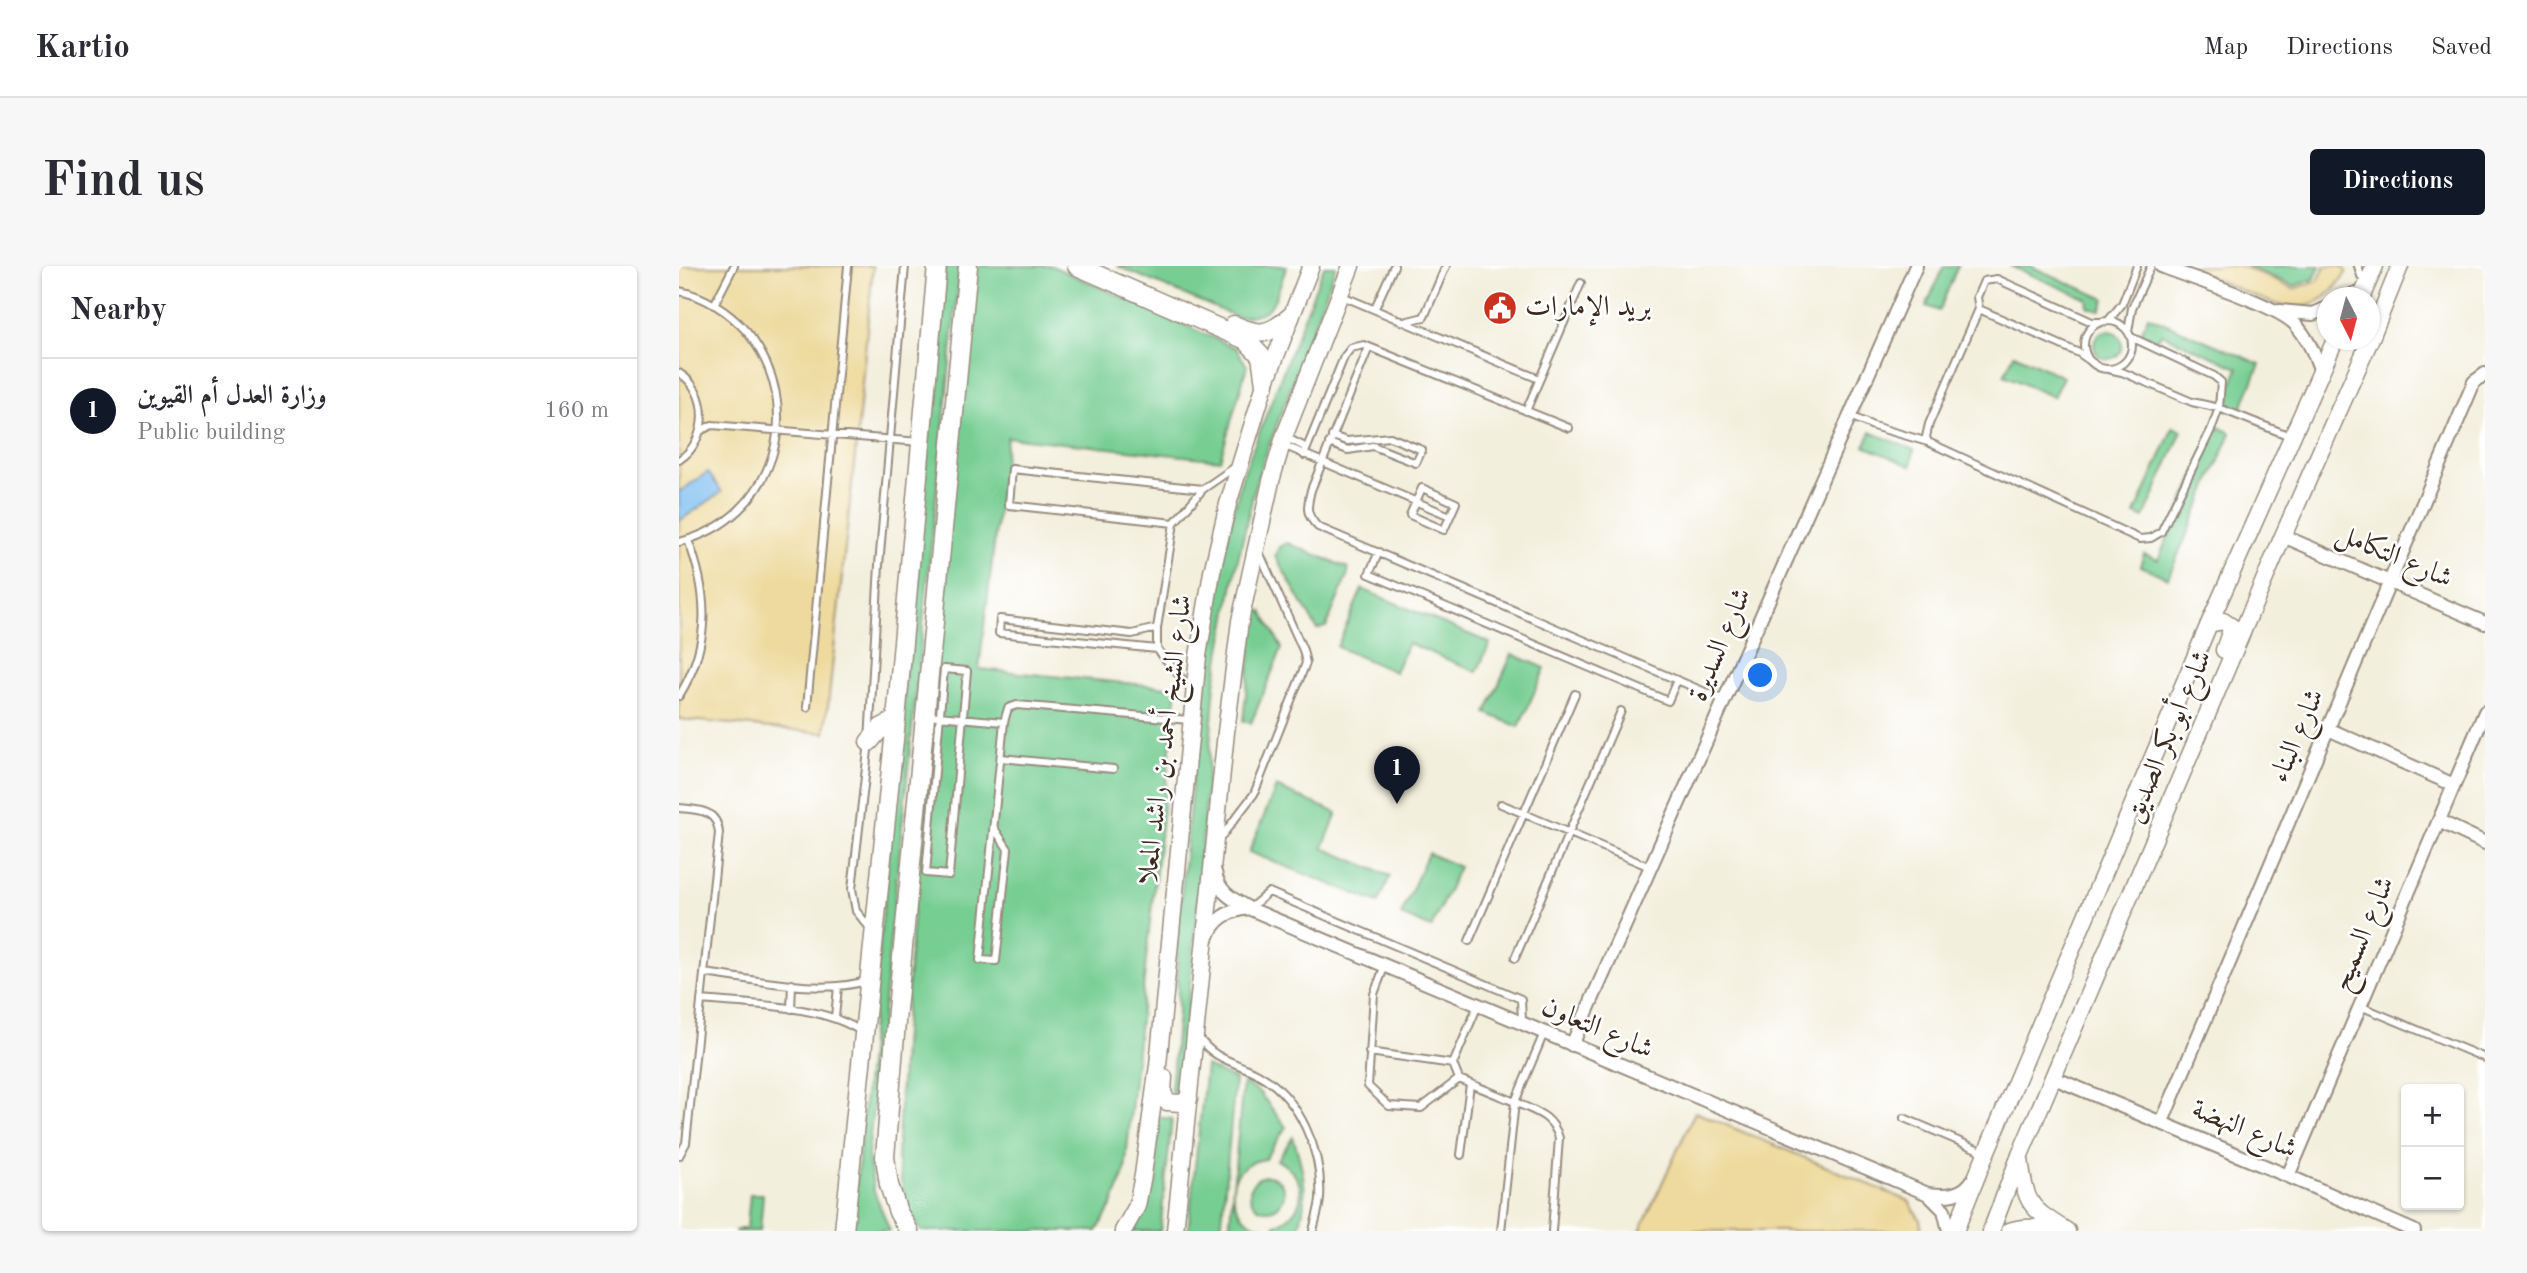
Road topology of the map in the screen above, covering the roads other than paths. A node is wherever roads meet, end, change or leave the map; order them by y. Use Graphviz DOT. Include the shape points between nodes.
graph roads {
  1 [pos="734,266"];
  2 [pos="848,266"];
  3 [pos="905,266"];
  4 [pos="937,266"];
  5 [pos="1077,266"];
  6 [pos="1094,266"];
  7 [pos="1311,266"];
  8 [pos="1351,266"];
  9 [pos="1394,266"];
  10 [pos="1446,266"];
  11 [pos="1916,266"];
  12 [pos="2137,266"];
  13 [pos="2151,266"];
  14 [pos="2161,266"];
  15 [pos="2375,266"];
  16 [pos="2400,266"];
  17 [pos="969,269"];
  18 [pos="2362,269"];
  19 [pos="1581,283"];
  20 [pos="2357,287"];
  21 [pos="2361,287"];
  22 [pos="679,291"];
  23 [pos="1339,294"];
  24 [pos="714,305"];
  25 [pos="1375,308"];
  26 [pos="1979,309"];
  27 [pos="2274,310"];
  28 [pos="2317,312"];
  29 [pos="2380,314"];
  30 [pos="1290,317"];
  31 [pos="1406,321"];
  32 [pos="2108,321"];
  33 [pos="2100,322"];
  34 [pos="2129,334"];
  35 [pos="1369,347"];
  36 [pos="2331,350"];
  37 [pos="2365,350"];
  38 [pos="2093,363"];
  39 [pos="2108,369"];
  40 [pos="2321,372"];
  41 [pos="679,373"];
  42 [pos="2485,374"];
  43 [pos="1539,379"];
  44 [pos="1265,384"];
  45 [pos="2219,408"];
  46 [pos="1526,411"];
  47 [pos="1848,415"];
  48 [pos="702,416"];
  49 [pos="712,425"];
  50 [pos="1569,428"];
  51 [pos="778,430"];
  52 [pos="700,431"];
  53 [pos="832,435"];
  54 [pos="2291,436"];
  55 [pos="1331,439"];
  56 [pos="888,440"];
  57 [pos="1283,440"];
  58 [pos="922,442"];
  59 [pos="1928,442"];
  60 [pos="1305,451"];
  61 [pos="679,460"];
  62 [pos="1321,462"];
  63 [pos="1240,464"];
  64 [pos="1203,489"];
  65 [pos="1416,502"];
  66 [pos="1450,516"];
  67 [pos="1174,523"];
  68 [pos="2283,536"];
  69 [pos="688,540"];
  70 [pos="679,542"];
  71 [pos="1257,545"];
  72 [pos="1378,552"];
  73 [pos="2390,582"];
  74 [pos="2209,624"];
  75 [pos="2485,624"];
  76 [pos="1157,628"];
  77 [pos="1157,649"];
  78 [pos="1677,680"];
  79 [pos="1194,694"];
  80 [pos="1575,694"];
  81 [pos="679,696"];
  82 [pos="1724,700"];
  83 [pos="807,707"];
  84 [pos="1621,711"];
  85 [pos="2485,712"];
  86 [pos="933,715"];
  87 [pos="963,718"];
  88 [pos="896,720"];
  89 [pos="1191,720"];
  90 [pos="1004,722"];
  91 [pos="2328,729"];
  92 [pos="869,741"];
  93 [pos="1001,758"];
  94 [pos="1113,769"];
  95 [pos="2454,785"];
  96 [pos="2175,791"];
  97 [pos="1501,804"];
  98 [pos="679,808"];
  99 [pos="1523,813"];
  100 [pos="2439,821"];
  101 [pos="994,828"];
  102 [pos="1568,832"];
  103 [pos="2485,843"];
  104 [pos="1214,854"];
  105 [pos="1651,868"];
  106 [pos="1249,908"];
  107 [pos="874,933"];
  108 [pos="1170,935"];
  109 [pos="1469,941"];
  110 [pos="1205,946"];
  111 [pos="1515,958"];
  112 [pos="1385,965"];
  113 [pos="704,973"];
  114 [pos="870,979"];
  115 [pos="792,984"];
  116 [pos="838,987"];
  117 [pos="701,1000"];
  118 [pos="1478,1005"];
  119 [pos="2360,1006"];
  120 [pos="867,1007"];
  121 [pos="791,1009"];
  122 [pos="897,1010"];
  123 [pos="835,1017"];
  124 [pos="1522,1024"];
  125 [pos="1195,1028"];
  126 [pos="864,1033"];
  127 [pos="1544,1033"];
  128 [pos="1572,1045"];
  129 [pos="1369,1052"];
  130 [pos="2485,1058"];
  131 [pos="1453,1064"];
  132 [pos="2054,1077"];
  133 [pos="1459,1080"];
  134 [pos="1470,1084"];
  135 [pos="1189,1099"];
  136 [pos="1514,1102"];
  137 [pos="1904,1118"];
  138 [pos="2162,1122"];
  139 [pos="1461,1154"];
  140 [pos="2020,1155"];
  141 [pos="679,1156"];
  142 [pos="1983,1159"];
  143 [pos="2288,1175"];
  144 [pos="1928,1194"];
  145 [pos="844,1231"];
  146 [pos="909,1231"];
  147 [pos="1123,1231"];
  148 [pos="1175,1231"];
  149 [pos="1313,1231"];
  150 [pos="1501,1231"];
  151 [pos="1552,1231"];
  152 [pos="1948,1231"];
  153 [pos="1955,1231"];
  154 [pos="1991,1231"];
  155 [pos="2009,1231"];
  156 [pos="2053,1231"];
  157 [pos="2067,1231"];
  158 [pos="2414,1231"];
  1 -- 24 [label="lane"];
  2 -- 53 [label="lane"];
  3 -- 56 [label="lane"];
  4 -- 58 [label="main road"];
  5 -- 44 [label="main road" via="1246,340 1261,356"];
  6 -- 30 [label="main road" via="1252,333 1268,332"];
  7 -- 30 [label="street, شارع الشيخ أحمد بن راشد المعلا"];
  8 -- 23 [label="street, شارع الشيخ أحمد بن راشد المعلا"];
  9 -- 25 [label="lane"];
  10 -- 31 [label="lane" via="1424,317"];
  11 -- 47 [label="street, شارع السديرة"];
  12 -- 32 [label="lane" via="2122,304"];
  13 -- 34 [label="lane" via="2131,308"];
  14 -- 27 [label="street"];
  15 -- 21 [label="street"];
  16 -- 29 [label="street, شارع أبو بكر الصديق"];
  17 -- 86 [label="main road"];
  18 -- 20 [label="street"];
  19 -- 43 [label="lane"];
  22 -- 24 [label="lane"];
  23 -- 25 [label="lane"];
  23 -- 57 [label="street, شارع الشيخ أحمد بن راشد المعلا"];
  24 -- 51 [label="lane" via="733,316 760,349 776,388"];
  25 -- 31 [label="lane"];
  26 -- 33 [label="lane" via="1977,297 1984,281 1997,279"];
  26 -- 38 [label="lane"];
  26 -- 59 [label="lane" via="1929,424"];
  27 -- 28 [label="street"];
  27 -- 40 [label="street" via="2294,322 2306,337"];
  30 -- 44 [label="street, شارع الشيخ أحمد بن راشد المعلا"];
  31 -- 43 [label="lane"];
  32 -- 33 [label="lane"];
  32 -- 34 [label="lane"];
  33 -- 38 [label="lane" via="2085,341"];
  34 -- 39 [label="lane" via="2129,357"];
  34 -- 45 [label="lane" via="2214,376 2221,382"];
  35 -- 46 [label="lane"];
  35 -- 55 [label="lane"];
  35 -- 60 [label="lane" via="1357,346 1347,352"];
  36 -- 40 [label="street, شارع أبو بكر الصديق"];
  37 -- 68 [label="street, شارع أبو بكر الصديق"];
  38 -- 39 [label="lane"];
  39 -- 45 [label="lane"];
  40 -- 54 [label="street, شارع أبو بكر الصديق"];
  41 -- 48 [label="lane" via="695,388"];
  42 -- 73 [label="street, شارع البناء" via="2475,382"];
  43 -- 46 [label="lane"];
  44 -- 63 [label="street, شارع الشيخ أحمد بن راشد المعلا"];
  45 -- 54 [label="lane"];
  45 -- 59 [label="lane" via="2161,532 2151,538 2140,539"];
  46 -- 50 [label="lane"];
  47 -- 59 [label="lane"];
  47 -- 82 [label="street, شارع السديرة"];
  48 -- 49 [label="lane"];
  48 -- 52 [label="lane"];
  49 -- 51 [label="lane"];
  49 -- 52 [label="lane"];
  51 -- 53 [label="lane"];
  51 -- 69 [label="lane" via="764,477 736,514"];
  52 -- 61 [label="lane"];
  53 -- 56 [label="lane"];
  53 -- 83 [label="lane"];
  54 -- 74 [label="street, شارع أبو بكر الصديق"];
  55 -- 55 [label="lane" via="1348,450 1373,446 1416,463 1422,450 1391,437 1347,442"];
  55 -- 62 [label="lane"];
  56 -- 58 [label="lane"];
  56 -- 92 [label="lane"];
  57 -- 60 [label="lane"];
  57 -- 71 [label="street, شارع الشيخ أحمد بن راشد المعلا"];
  58 -- 88 [label="main road"];
  60 -- 62 [label="lane"];
  62 -- 65 [label="lane"];
  62 -- 72 [label="lane" via="1311,490 1309,518 1318,527"];
  63 -- 64 [label="lane"];
  63 -- 79 [label="street, شارع الشيخ أحمد بن راشد المعلا" via="1212,572"];
  64 -- 67 [label="lane"];
  64 -- 67 [label="lane" via="1012,469 1009,505"];
  65 -- 66 [label="lane"];
  65 -- 66 [label="lane" via="1410,515 1444,530"];
  65 -- 66 [label="lane" via="1422,488 1456,503"];
  67 -- 76 [label="lane"];
  68 -- 73 [label="street, شارع التكامل"];
  68 -- 96 [label="street, شارع أبو بكر الصديق"];
  69 -- 70 [label="lane"];
  69 -- 81 [label="lane" via="705,609 696,660"];
  71 -- 104 [label="street, شارع الشيخ أحمد بن راشد المعلا" via="1239,633"];
  71 -- 104 [label="lane" via="1306,663 1254,794 1226,828"];
  72 -- 78 [label="lane"];
  72 -- 78 [label="lane" via="1369,573 1419,595 1668,701"];
  73 -- 75 [label="street, شارع التكامل"];
  73 -- 91 [label="street, شارع البناء"];
  74 -- 96 [label="street" via="2223,621 2231,627 2229,638 2197,712"];
  74 -- 142 [label="street, شارع أبو بكر الصديق"];
  76 -- 77 [label="lane"];
  76 -- 77 [label="lane" via="1132,634 1000,619 999,633"];
  77 -- 79 [label="lane"];
  78 -- 82 [label="lane"];
  79 -- 89 [label="street, شارع الشيخ أحمد بن راشد المعلا"];
  80 -- 99 [label="lane"];
  82 -- 105 [label="street, شارع السديرة"];
  84 -- 102 [label="lane"];
  85 -- 95 [label="street, شارع السميح"];
  86 -- 87 [label="lane"];
  86 -- 87 [label="lane" via="944,669 967,671"];
  86 -- 87 [label="lane" via="926,873 949,875"];
  86 -- 122 [label="main road"];
  87 -- 90 [label="lane"];
  88 -- 92 [label="main road"];
  88 -- 107 [label="main road"];
  89 -- 90 [label="lane" via="1017,705 1007,708"];
  89 -- 108 [label="street, شارع الشيخ أحمد بن راشد المعلا"];
  90 -- 93 [label="lane"];
  91 -- 95 [label="street"];
  91 -- 138 [label="street, شارع البناء"];
  92 -- 107 [label="lane" via="852,896 856,911"];
  93 -- 94 [label="lane"];
  93 -- 101 [label="lane"];
  95 -- 100 [label="street, شارع السميح"];
  96 -- 132 [label="street, شارع أبو بكر الصديق"];
  97 -- 99 [label="lane"];
  98 -- 113 [label="lane" via="705,811 719,827"];
  99 -- 102 [label="lane"];
  99 -- 109 [label="lane"];
  100 -- 103 [label="street"];
  100 -- 119 [label="street, شارع السميح"];
  101 -- 101 [label="lane" via="1008,849 996,961 980,960"];
  102 -- 105 [label="lane"];
  102 -- 111 [label="lane"];
  104 -- 106 [label="street, شارع التعاون" via="1221,889"];
  104 -- 110 [label="street, شارع الشيخ أحمد بن راشد المعلا"];
  105 -- 128 [label="street, شارع السديرة"];
  106 -- 110 [label="street" via="1219,918"];
  106 -- 112 [label="street, شارع التعاون"];
  106 -- 124 [label="lane" via="1269,892 1282,897 1521,999"];
  107 -- 114 [label="main road"];
  108 -- 135 [label="street" via="1171,1013 1163,1092 1167,1102"];
  108 -- 147 [label="street, شارع الشيخ أحمد بن راشد المعلا" via="1143,1175 1137,1206"];
  110 -- 125 [label="street, شارع الشيخ أحمد بن راشد المعلا"];
  112 -- 118 [label="street, شارع التعاون"];
  112 -- 129 [label="lane" via="1374,994"];
  113 -- 115 [label="lane"];
  113 -- 117 [label="lane"];
  114 -- 116 [label="lane"];
  114 -- 120 [label="main road"];
  115 -- 116 [label="lane"];
  115 -- 121 [label="lane"];
  116 -- 123 [label="lane"];
  117 -- 121 [label="lane"];
  117 -- 141 [label="lane" via="686,1143"];
  118 -- 124 [label="street, شارع التعاون"];
  118 -- 131 [label="lane"];
  119 -- 130 [label="lane"];
  119 -- 143 [label="street, شارع السميح"];
  120 -- 122 [label="main road"];
  120 -- 126 [label="main road"];
  121 -- 123 [label="lane"];
  122 -- 146 [label="main road" via="885,1157 889,1185"];
  123 -- 126 [label="lane"];
  124 -- 127 [label="street, شارع التعاون"];
  125 -- 135 [label="street, شارع الشيخ أحمد بن راشد المعلا"];
  125 -- 149 [label="lane" via="1210,1053 1261,1075 1302,1121 1319,1169"];
  126 -- 145 [label="main road"];
  127 -- 128 [label="street, شارع التعاون"];
  127 -- 136 [label="lane"];
  128 -- 144 [label="street, شارع التعاون"];
  129 -- 131 [label="lane"];
  129 -- 133 [label="lane" via="1368,1086 1389,1106 1421,1108"];
  131 -- 133 [label="lane"];
  132 -- 138 [label="street, شارع النهضة"];
  132 -- 140 [label="street, شارع أبو بكر الصديق"];
  133 -- 134 [label="lane"];
  134 -- 136 [label="lane"];
  134 -- 139 [label="lane"];
  135 -- 148 [label="street, شارع الشيخ أحمد بن راشد المعلا"];
  136 -- 150 [label="lane"];
  136 -- 151 [label="lane" via="1548,1118 1559,1138"];
  137 -- 142 [label="lane"];
  138 -- 143 [label="street, شارع النهضة"];
  140 -- 154 [label="street, شارع أبو بكر الصديق"];
  140 -- 157 [label="street" via="2024,1191 2032,1208"];
  142 -- 144 [label="street, شارع التعاون" via="1971,1183 1960,1193"];
  142 -- 153 [label="street, شارع أبو بكر الصديق"];
  143 -- 158 [label="street, شارع النهضة"];
  144 -- 152 [label="street" via="1944,1210"];
  155 -- 156 [label="street" via="2018,1227"];
}
